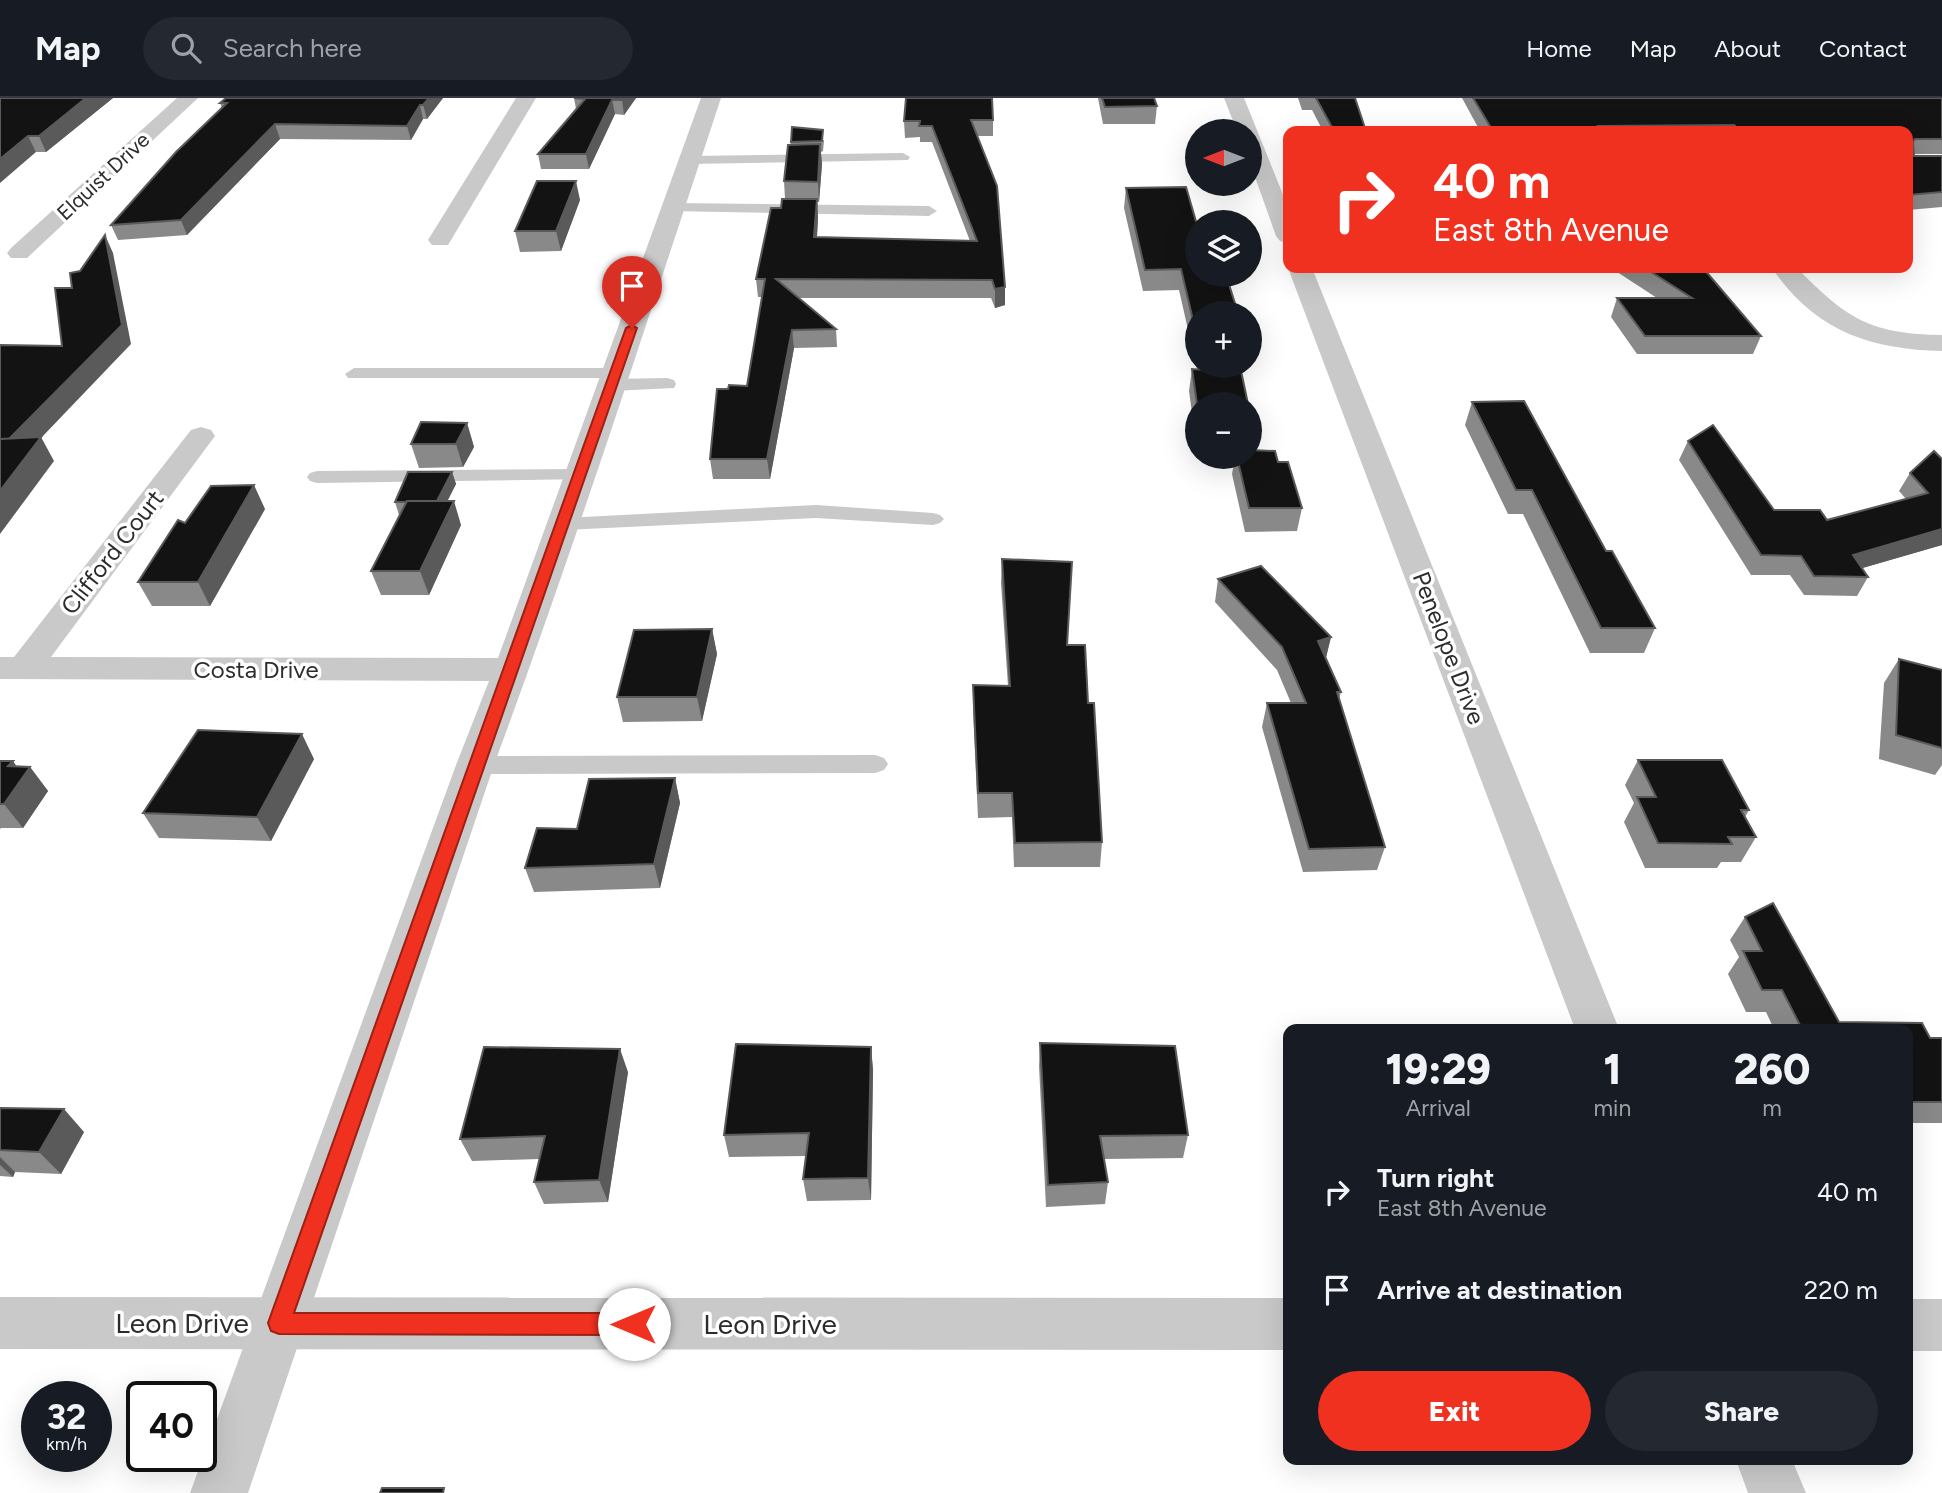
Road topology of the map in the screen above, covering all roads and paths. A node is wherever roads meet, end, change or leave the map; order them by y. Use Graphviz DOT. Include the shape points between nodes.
graph roads {
  1 [pos="188,98"];
  2 [pos="526,98"];
  3 [pos="711,98"];
  4 [pos="1234,98"];
  5 [pos="1242,119"];
  6 [pos="903,157"];
  7 [pos="689,160"];
  8 [pos="1262,168"];
  9 [pos="673,208"];
  10 [pos="929,211"];
  11 [pos="1283,223"];
  12 [pos="440,240"];
  13 [pos="19,254"];
  14 [pos="1302,273"];
  15 [pos="1789,273"];
  16 [pos="1942,343"];
  17 [pos="354,374"];
  18 [pos="614,379"];
  19 [pos="667,384"];
  20 [pos="201,436"];
  21 [pos="582,475"];
  22 [pos="317,477"];
  23 [pos="933,519"];
  24 [pos="564,524"];
  25 [pos="11,668"];
  26 [pos="513,670"];
  27 [pos="875,764"];
  28 [pos="475,765"];
  29 [pos="1595,1024"];
  30 [pos="0,1323"];
  31 [pos="279,1323"];
  32 [pos="1283,1325"];
  33 [pos="1913,1325"];
  34 [pos="1942,1325"];
  35 [pos="1767,1465"];
  36 [pos="219,1493"];
  37 [pos="1777,1493"];
  1 -- 13 [label="street, Elquist Drive"];
  2 -- 12 [label="street"];
  3 -- 7 [label="street"];
  4 -- 5 [label="street"];
  6 -- 7 [label="lane"];
  7 -- 9 [label="street"];
  8 -- 11 [label="street"];
  9 -- 10 [label="lane"];
  9 -- 18 [label="street"];
  14 -- 29 [label="street, Penelope Drive"];
  15 -- 16 [label="street" via="1840,323 1863,334 1911,343"];
  17 -- 18 [label="lane"];
  18 -- 19 [label="lane"];
  18 -- 21 [label="street"];
  20 -- 25 [label="street, Clifford Court"];
  21 -- 22 [label="lane"];
  21 -- 24 [label="street"];
  23 -- 24 [label="lane" via="800,512"];
  24 -- 26 [label="street"];
  25 -- 26 [label="street, Costa Drive"];
  26 -- 28 [label="street"];
  27 -- 28 [label="lane"];
  28 -- 31 [label="street"];
  30 -- 31 [label="street, Leon Drive"];
  31 -- 32 [label="street, Leon Drive"];
  31 -- 36 [label="street"];
  33 -- 34 [label="street"];
  35 -- 37 [label="street"];
}
